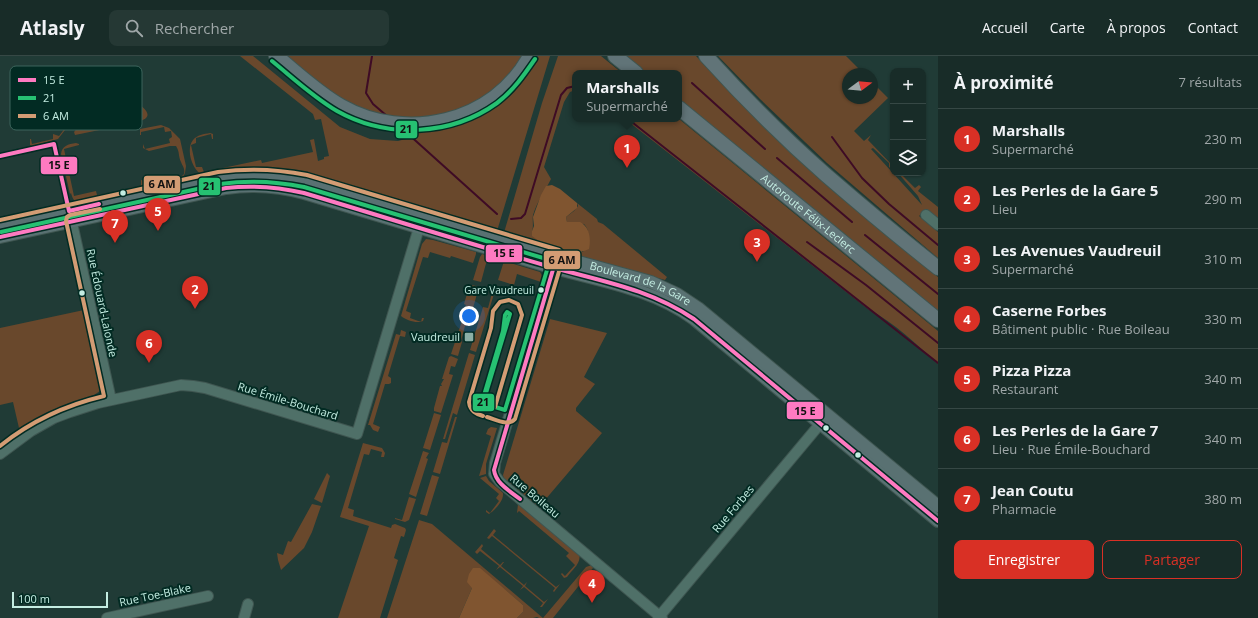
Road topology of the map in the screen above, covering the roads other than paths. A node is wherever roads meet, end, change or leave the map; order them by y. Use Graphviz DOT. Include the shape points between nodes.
graph roads {
  1 [pos="276,56"];
  2 [pos="530,56"];
  3 [pos="615,56"];
  4 [pos="706,56"];
  5 [pos="632,70"];
  6 [pos="682,110"];
  7 [pos="926,215"];
  8 [pos="71,216"];
  9 [pos="420,222"];
  10 [pos="938,225"];
  11 [pos="0,226"];
  12 [pos="0,237"];
  13 [pos="555,262"];
  14 [pos="938,268"];
  15 [pos="938,320"];
  16 [pos="111,400"];
  17 [pos="824,419"];
  18 [pos="0,454"];
  19 [pos="938,506"];
  20 [pos="938,521"];
  21 [pos="208,596"];
  22 [pos="248,604"];
  23 [pos="154,613"];
  24 [pos="660,617"];
  25 [pos="107,618"];
  26 [pos="244,618"];
  1 -- 2 [label="highway" via="327,97 345,108 384,122 413,125 437,123 466,114 485,104 510,84"];
  3 -- 5 [label="highway"];
  4 -- 14 [label="highway" via="814,165"];
  6 -- 15 [label="highway, Autoroute Félix-Leclerc"];
  7 -- 10 [label="street"];
  8 -- 9 [label="main road, Boulevard de la Gare" via="218,178 260,174 305,181"];
  8 -- 11 [label="main road, Boulevard de la Gare"];
  8 -- 12 [label="main road, Boulevard de la Gare"];
  8 -- 16 [label="street, Rue Édouard-Lalonde"];
  9 -- 13 [label="main road, Boulevard de la Gare"];
  9 -- 16 [label="street, Rue Émile-Bouchard" via="357,434 193,386 171,387"];
  13 -- 17 [label="main road, Boulevard de la Gare" via="651,282 677,294 713,320"];
  13 -- 24 [label="street, Rue Boileau" via="495,463 494,474 500,482"];
  16 -- 18 [label="street, Rue Émile-Bouchard" via="85,406 54,418"];
  17 -- 19 [label="main road, Boulevard de la Gare"];
  17 -- 20 [label="main road, Boulevard de la Gare"];
  17 -- 24 [label="street, Rue Forbes"];
  21 -- 23 [label="street, Rue Toe-Blake"];
  22 -- 26 [label="street"];
  23 -- 25 [label="street, Rue Toe-Blake"];
}
